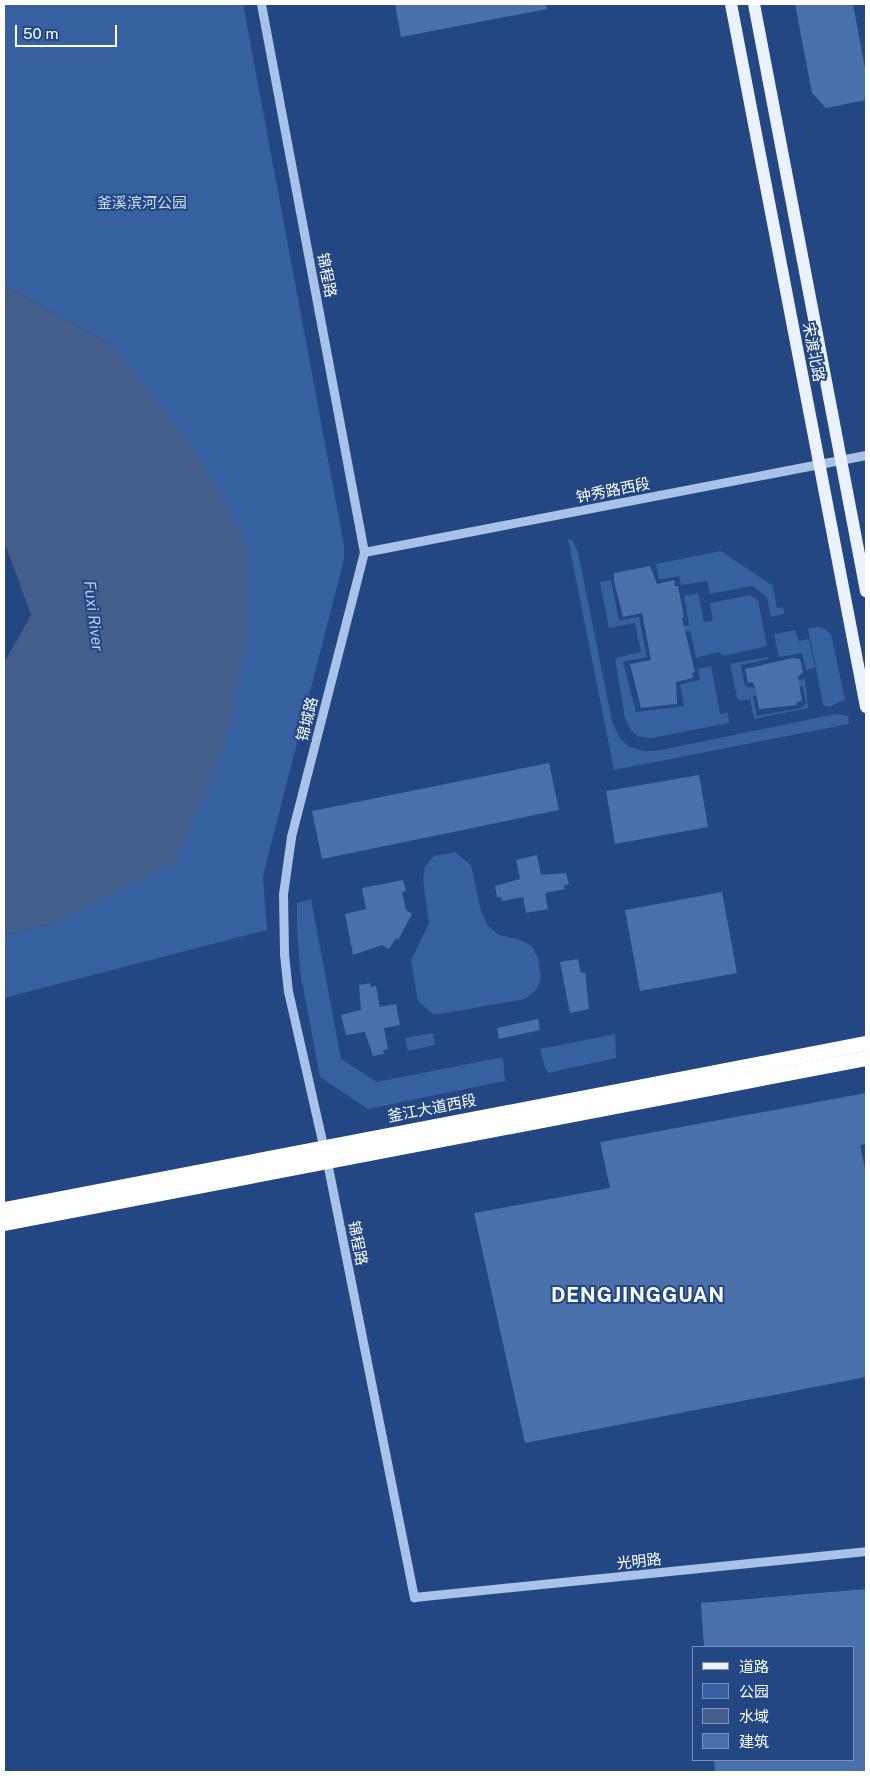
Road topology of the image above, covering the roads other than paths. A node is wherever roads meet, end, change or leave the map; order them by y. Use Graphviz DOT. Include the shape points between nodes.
graph roads {
  1 [pos="261,4"];
  2 [pos="731,4"];
  3 [pos="754,4"];
  4 [pos="866,455"];
  5 [pos="841,460"];
  6 [pos="820,464"];
  7 [pos="364,552"];
  8 [pos="866,592"];
  9 [pos="866,707"];
  10 [pos="283,894"];
  11 [pos="866,1043"];
  12 [pos="866,1058"];
  13 [pos="326,1155"];
  14 [pos="4,1209"];
  15 [pos="4,1223"];
  16 [pos="866,1551"];
  17 [pos="414,1597"];
  1 -- 7 [label="street, 锦程路"];
  2 -- 6 [label="main road, 宋渡北路"];
  3 -- 5 [label="main road, 宋渡北路"];
  4 -- 5 [label="street, 钟秀路西段"];
  5 -- 6 [label="street, 钟秀路西段"];
  5 -- 8 [label="main road, 宋渡北路"];
  6 -- 7 [label="street, 钟秀路西段"];
  6 -- 9 [label="main road, 宋渡北路"];
  7 -- 10 [label="street, 锦城路" via="291,837"];
  10 -- 13 [label="street, 锦程路" via="288,991"];
  11 -- 13 [label="highway, 釜江大道西段"];
  12 -- 13 [label="highway, 釜江大道西段"];
  13 -- 14 [label="highway, 釜江大道西段"];
  13 -- 15 [label="highway, 釜江大道西段"];
  13 -- 17 [label="street, 锦程路"];
  16 -- 17 [label="street, 光明路"];
}
